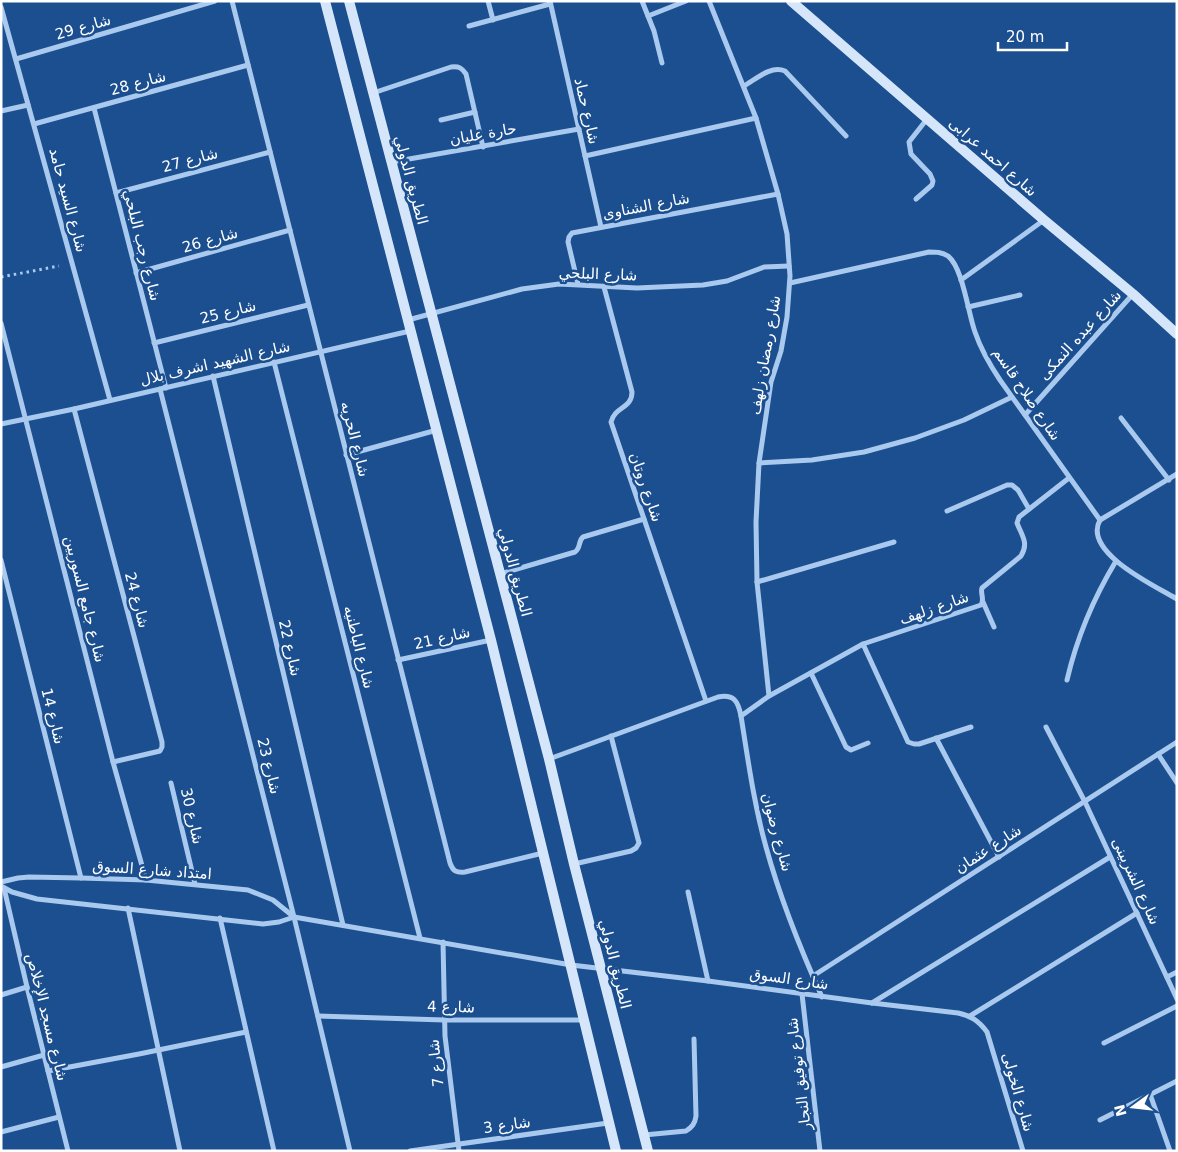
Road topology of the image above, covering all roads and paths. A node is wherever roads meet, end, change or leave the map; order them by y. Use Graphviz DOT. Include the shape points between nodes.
graph roads {
  1 [pos="215,1"];
  2 [pos="232,1"];
  3 [pos="324,1"];
  4 [pos="349,1"];
  5 [pos="488,1"];
  6 [pos="642,1"];
  7 [pos="686,1"];
  8 [pos="709,1"];
  9 [pos="791,1"];
  10 [pos="550,2"];
  11 [pos="1,7"];
  12 [pos="648,16"];
  13 [pos="493,20"];
  14 [pos="469,26"];
  15 [pos="16,59"];
  16 [pos="662,63"];
  17 [pos="248,65"];
  18 [pos="744,86"];
  19 [pos="373,93"];
  20 [pos="28,105"];
  21 [pos="94,108"];
  22 [pos="1,111"];
  23 [pos="475,112"];
  24 [pos="756,118"];
  25 [pos="927,119"];
  26 [pos="442,120"];
  27 [pos="34,124"];
  28 [pos="579,130"];
  29 [pos="846,136"];
  30 [pos="483,147"];
  31 [pos="270,152"];
  32 [pos="585,156"];
  33 [pos="391,162"];
  34 [pos="116,193"];
  35 [pos="778,194"];
  36 [pos="916,199"];
  37 [pos="1044,220"];
  38 [pos="601,227"];
  39 [pos="290,230"];
  40 [pos="72,263"];
  41 [pos="789,266"];
  42 [pos="136,273"];
  43 [pos="1,277"];
  44 [pos="962,280"];
  45 [pos="790,283"];
  46 [pos="578,284"];
  47 [pos="604,286"];
  48 [pos="1133,294"];
  49 [pos="1020,295"];
  50 [pos="308,305"];
  51 [pos="968,307"];
  52 [pos="431,313"];
  53 [pos="408,320"];
  54 [pos="1,323"];
  55 [pos="410,331"];
  56 [pos="1177,334"];
  57 [pos="154,343"];
  58 [pos="320,352"];
  59 [pos="274,362"];
  60 [pos="213,376"];
  61 [pos="163,388"];
  62 [pos="1012,397"];
  63 [pos="110,400"];
  64 [pos="74,409"];
  65 [pos="1025,415"];
  66 [pos="1121,418"];
  67 [pos="26,419"];
  68 [pos="1,424"];
  69 [pos="437,430"];
  70 [pos="346,455"];
  71 [pos="759,463"];
  72 [pos="1177,474"];
  73 [pos="1069,478"];
  74 [pos="1169,480"];
  75 [pos="1029,509"];
  76 [pos="947,511"];
  77 [pos="644,519"];
  78 [pos="1100,520"];
  79 [pos="894,542"];
  80 [pos="1,560"];
  81 [pos="1116,562"];
  82 [pos="500,574"];
  83 [pos="757,582"];
  84 [pos="1177,599"];
  85 [pos="983,602"];
  86 [pos="994,627"];
  87 [pos="491,640"];
  88 [pos="863,644"];
  89 [pos="398,660"];
  90 [pos="811,673"];
  91 [pos="1067,680"];
  92 [pos="769,696"];
  93 [pos="706,701"];
  94 [pos="741,716"];
  95 [pos="971,727"];
  96 [pos="1046,727"];
  97 [pos="611,736"];
  98 [pos="936,738"];
  99 [pos="1177,742"];
  100 [pos="868,743"];
  101 [pos="1158,754"];
  102 [pos="549,759"];
  103 [pos="113,762"];
  104 [pos="171,783"];
  105 [pos="1177,783"];
  106 [pos="1085,802"];
  107 [pos="544,853"];
  108 [pos="999,857"];
  109 [pos="1110,857"];
  110 [pos="574,864"];
  111 [pos="81,878"];
  112 [pos="146,880"];
  113 [pos="1,882"];
  114 [pos="195,884"];
  115 [pos="3,887"];
  116 [pos="688,892"];
  117 [pos="128,908"];
  118 [pos="1137,913"];
  119 [pos="294,917"];
  120 [pos="220,918"];
  121 [pos="342,926"];
  122 [pos="420,938"];
  123 [pos="443,942"];
  124 [pos="571,965"];
  125 [pos="601,968"];
  126 [pos="1177,972"];
  127 [pos="813,976"];
  128 [pos="1167,977"];
  129 [pos="708,981"];
  130 [pos="27,987"];
  131 [pos="802,994"];
  132 [pos="1,995"];
  133 [pos="822,997"];
  134 [pos="1177,999"];
  135 [pos="872,1003"];
  136 [pos="1177,1006"];
  137 [pos="318,1016"];
  138 [pos="970,1016"];
  139 [pos="444,1020"];
  140 [pos="584,1020"];
  141 [pos="246,1032"];
  142 [pos="694,1039"];
  143 [pos="1104,1042"];
  144 [pos="158,1050"];
  145 [pos="44,1055"];
  146 [pos="1,1067"];
  147 [pos="48,1071"];
  148 [pos="1177,1081"];
  149 [pos="1150,1094"];
  150 [pos="59,1117"];
  151 [pos="1100,1120"];
  152 [pos="608,1124"];
  153 [pos="1,1132"];
  154 [pos="644,1135"];
  155 [pos="458,1148"];
  156 [pos="68,1151"];
  157 [pos="180,1151"];
  158 [pos="274,1151"];
  159 [pos="350,1151"];
  160 [pos="410,1151"];
  161 [pos="616,1151"];
  162 [pos="648,1151"];
  163 [pos="820,1151"];
  164 [pos="1023,1151"];
  165 [pos="1170,1151"];
  1 -- 15 [label="street, شارع 29"];
  2 -- 17 [label="street, شارع الحريه"];
  3 -- 53 [label="street"];
  4 -- 19 [label="street, الطريق الدولي"];
  5 -- 13 [label="street"];
  6 -- 12 [label="street"];
  7 -- 12 [label="street"];
  8 -- 18 [label="street, شارع رمضان زلهف"];
  9 -- 25 [label="street, شارع احمد عرابى"];
  10 -- 13 [label="street"];
  10 -- 28 [label="street, شارع حماد"];
  11 -- 15 [label="street, شارع السيد حامد"];
  12 -- 16 [label="street"];
  13 -- 14 [label="street"];
  15 -- 20 [label="street, شارع السيد حامد"];
  17 -- 21 [label="street, شارع 28"];
  17 -- 31 [label="street, شارع الحريه"];
  18 -- 24 [label="street, شارع رمضان زلهف"];
  18 -- 29 [label="street" via="779,68"];
  19 -- 23 [label="street" via="458,66 466,74"];
  19 -- 33 [label="street, الطريق الدولي"];
  20 -- 22 [label="street"];
  20 -- 27 [label="street, شارع السيد حامد"];
  21 -- 27 [label="street, شارع 28"];
  21 -- 34 [label="street, شارع رجب البلحي"];
  23 -- 26 [label="street"];
  23 -- 30 [label="street"];
  24 -- 32 [label="street"];
  24 -- 35 [label="street, شارع رمضان زلهف"];
  25 -- 36 [label="street" via="909,142 911,154 930,174 932,181 932,185"];
  25 -- 37 [label="street, شارع احمد عرابى"];
  27 -- 40 [label="street, شارع السيد حامد"];
  28 -- 30 [label="street, حارة عليان"];
  28 -- 32 [label="street, شارع حماد"];
  30 -- 33 [label="street, حارة عليان"];
  31 -- 34 [label="street, شارع 27"];
  31 -- 39 [label="street, شارع الحريه"];
  32 -- 38 [label="street, شارع حماد"];
  33 -- 52 [label="street, الطريق الدولي"];
  34 -- 42 [label="street, شارع رجب البلحي"];
  35 -- 38 [label="street, شارع الشناوى"];
  35 -- 41 [label="street, شارع رمضان زلهف" via="787,234"];
  37 -- 44 [label="street"];
  37 -- 48 [label="street, شارع احمد عرابى"];
  38 -- 46 [label="street, شارع الشناوى" via="572,233 569,237"];
  39 -- 42 [label="street, شارع 26"];
  39 -- 50 [label="street, شارع الحريه"];
  40 -- 43 [label="path"];
  40 -- 63 [label="street, شارع السيد حامد"];
  41 -- 45 [label="street, شارع رمضان زلهف"];
  41 -- 47 [label="street, شارع البلحي" via="764,267 727,281 703,285"];
  42 -- 57 [label="street, شارع رجب البلحي"];
  44 -- 45 [label="street, شارع صلاح قاسم" via="948,256 929,252"];
  44 -- 51 [label="street, شارع صلاح قاسم"];
  45 -- 71 [label="street, شارع رمضان زلهف" via="787,317"];
  46 -- 47 [label="street, شارع البلحي"];
  46 -- 52 [label="street, شارع البلحي" via="522,289"];
  47 -- 77 [label="street, شارع روتان" via="632,392 630,403 613,415 611,422"];
  48 -- 56 [label="street, شارع احمد عرابى"];
  48 -- 65 [label="street, شارع عبده النمكى"];
  49 -- 51 [label="street"];
  50 -- 57 [label="street, شارع 25"];
  50 -- 58 [label="street, شارع الحريه"];
  51 -- 62 [label="street, شارع صلاح قاسم" via="986,358"];
  52 -- 53 [label="street, شارع البلحي"];
  52 -- 82 [label="street, الطريق الدولي"];
  53 -- 55 [label="street"];
  54 -- 67 [label="street, شارع جامع السوريين"];
  55 -- 58 [label="street, شارع الشهيد اشرف بلال"];
  55 -- 69 [label="street"];
  57 -- 61 [label="street, شارع رجب البلحي"];
  58 -- 59 [label="street, شارع الشهيد اشرف بلال"];
  58 -- 70 [label="street, شارع الحريه"];
  59 -- 60 [label="street, شارع الشهيد اشرف بلال"];
  59 -- 122 [label="street, شارع الباطنيه"];
  60 -- 61 [label="street, شارع الشهيد اشرف بلال"];
  60 -- 121 [label="street, شارع 22"];
  61 -- 63 [label="street, شارع الشهيد اشرف بلال"];
  61 -- 119 [label="street, شارع 23"];
  62 -- 65 [label="street, شارع صلاح قاسم"];
  62 -- 71 [label="street" via="964,420 864,452 812,460"];
  63 -- 64 [label="street, شارع الشهيد اشرف بلال"];
  64 -- 67 [label="street, شارع الشهيد اشرف بلال"];
  64 -- 103 [label="street, شارع 24" via="162,742 160,751"];
  65 -- 73 [label="street, شارع صلاح قاسم"];
  66 -- 74 [label="street"];
  67 -- 68 [label="street, شارع الشهيد اشرف بلال"];
  67 -- 103 [label="street, شارع جامع السوريين"];
  69 -- 70 [label="street"];
  69 -- 87 [label="street"];
  70 -- 89 [label="street, شارع الحريه"];
  71 -- 83 [label="street, شارع رمضان زلهف"];
  72 -- 74 [label="street"];
  73 -- 75 [label="street, شارع زلهف"];
  73 -- 78 [label="street, شارع صلاح قاسم"];
  74 -- 78 [label="street"];
  75 -- 76 [label="street" via="1012,484"];
  75 -- 85 [label="street, شارع زلهف" via="1017,520 1025,540 1024,551 982,588"];
  77 -- 82 [label="street" via="583,537 575,552"];
  77 -- 93 [label="street, شارع روتان"];
  78 -- 81 [label="street" via="1096,526 1098,539"];
  79 -- 83 [label="street"];
  80 -- 111 [label="street, شارع 14"];
  81 -- 84 [label="street"];
  81 -- 91 [label="street" via="1079,634"];
  82 -- 102 [label="street, الطريق الدولي"];
  83 -- 92 [label="street, شارع رمضان زلهف"];
  85 -- 86 [label="street"];
  85 -- 88 [label="street, شارع زلهف"];
  87 -- 89 [label="street, شارع 21"];
  87 -- 107 [label="street"];
  88 -- 90 [label="street, شارع زلهف"];
  88 -- 98 [label="street" via="908,742 919,744"];
  89 -- 107 [label="street, شارع الحريه" via="452,870 465,872"];
  90 -- 92 [label="street, شارع زلهف"];
  90 -- 100 [label="street" via="846,748 851,750"];
  92 -- 94 [label="street, شارع زلهف"];
  93 -- 94 [label="street, شارع رضوان" via="726,696 734,698"];
  93 -- 97 [label="street"];
  94 -- 127 [label="street, شارع رضوان" via="766,846"];
  95 -- 98 [label="street"];
  96 -- 106 [label="street, شارع الشربينى"];
  97 -- 102 [label="street"];
  97 -- 110 [label="street" via="638,843 631,851"];
  98 -- 108 [label="street"];
  99 -- 101 [label="street, شارع عثمان"];
  101 -- 105 [label="street"];
  101 -- 106 [label="street, شارع عثمان"];
  102 -- 110 [label="street, الطريق الدولي"];
  103 -- 112 [label="street, شارع جامع السوريين"];
  104 -- 114 [label="street, شارع 30"];
  106 -- 108 [label="street, شارع عثمان"];
  106 -- 109 [label="street, شارع الشربينى"];
  107 -- 124 [label="street"];
  108 -- 127 [label="street, شارع عثمان"];
  109 -- 118 [label="street, شارع الشربينى"];
  109 -- 135 [label="street"];
  110 -- 125 [label="street, الطريق الدولي"];
  111 -- 112 [label="street, امتداد شارع السوق"];
  111 -- 113 [label="street, امتداد شارع السوق" via="29,877"];
  112 -- 114 [label="street, امتداد شارع السوق"];
  114 -- 119 [label="street, امتداد شارع السوق" via="261,894 279,903"];
  115 -- 117 [label="street, امتداد شارع السوق" via="37,899"];
  115 -- 130 [label="street, شارع مسجد الإخلاص"];
  116 -- 129 [label="street"];
  117 -- 120 [label="street, امتداد شارع السوق"];
  117 -- 144 [label="street"];
  118 -- 128 [label="street, شارع الشربينى"];
  118 -- 138 [label="street"];
  119 -- 120 [label="street, امتداد شارع السوق" via="263,924"];
  119 -- 121 [label="street, امتداد شارع السوق"];
  119 -- 137 [label="street, شارع 23"];
  120 -- 141 [label="street"];
  121 -- 122 [label="street, امتداد شارع السوق"];
  122 -- 123 [label="street, امتداد شارع السوق"];
  123 -- 124 [label="street, امتداد شارع السوق"];
  123 -- 139 [label="street, شارع 7"];
  124 -- 125 [label="street, شارع السوق"];
  124 -- 140 [label="street"];
  125 -- 129 [label="street, شارع السوق"];
  125 -- 154 [label="street, الطريق الدولي"];
  126 -- 128 [label="street"];
  127 -- 133 [label="street, شارع رضوان"];
  128 -- 134 [label="street, شارع الشربينى"];
  129 -- 131 [label="street, شارع السوق"];
  130 -- 132 [label="street"];
  130 -- 145 [label="street, شارع مسجد الإخلاص"];
  131 -- 133 [label="street, شارع السوق"];
  131 -- 163 [label="street, شارع توفيق النجار"];
  133 -- 135 [label="street, شارع السوق"];
  135 -- 138 [label="street, شارع السوق"];
  136 -- 143 [label="street"];
  137 -- 139 [label="street, شارع 4"];
  137 -- 159 [label="street, شارع 23"];
  138 -- 164 [label="street, شارع الخولى" via="987,1032"];
  139 -- 140 [label="street, شارع 4"];
  139 -- 155 [label="street, شارع 7"];
  140 -- 152 [label="street"];
  141 -- 144 [label="street"];
  141 -- 158 [label="street"];
  142 -- 154 [label="street" via="695,1123 686,1131"];
  144 -- 147 [label="street"];
  144 -- 157 [label="street"];
  145 -- 146 [label="street"];
  145 -- 147 [label="street, شارع مسجد الإخلاص"];
  147 -- 150 [label="street, شارع مسجد الإخلاص"];
  148 -- 149 [label="street"];
  149 -- 151 [label="street"];
  149 -- 165 [label="street"];
  150 -- 153 [label="street"];
  150 -- 156 [label="street, شارع مسجد الإخلاص"];
  152 -- 155 [label="street, شارع 3"];
  152 -- 161 [label="street"];
  154 -- 162 [label="street, الطريق الدولي"];
  155 -- 160 [label="street, شارع 3"];
}
